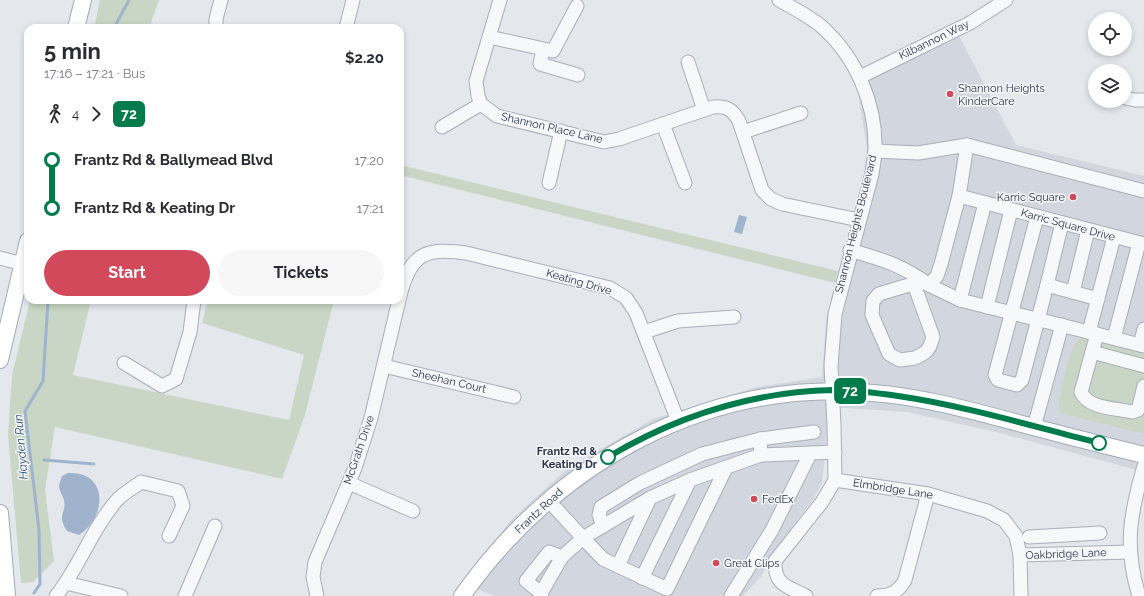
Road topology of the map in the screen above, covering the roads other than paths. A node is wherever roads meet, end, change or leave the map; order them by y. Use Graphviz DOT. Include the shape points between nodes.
graph roads {
  1 [pos="83,0"];
  2 [pos="221,0"];
  3 [pos="353,0"];
  4 [pos="500,0"];
  5 [pos="779,0"];
  6 [pos="1006,0"];
  7 [pos="577,6"];
  8 [pos="77,24"];
  9 [pos="216,24"];
  10 [pos="347,24"];
  11 [pos="489,37"];
  12 [pos="543,50"];
  13 [pos="688,62"];
  14 [pos="578,75"];
  15 [pos="860,77"];
  16 [pos="1132,99"];
  17 [pos="1144,100"];
  18 [pos="481,104"];
  19 [pos="704,110"];
  20 [pos="801,112"];
  21 [pos="663,124"];
  22 [pos="442,127"];
  23 [pos="560,131"];
  24 [pos="742,132"];
  25 [pos="967,145"];
  26 [pos="875,151"];
  27 [pos="549,183"];
  28 [pos="685,183"];
  29 [pos="1144,191"];
  30 [pos="959,196"];
  31 [pos="986,203"];
  32 [pos="1011,210"];
  33 [pos="1037,217"];
  34 [pos="860,220"];
  35 [pos="1062,223"];
  36 [pos="1088,230"];
  37 [pos="1114,236"];
  38 [pos="1141,244"];
  39 [pos="850,250"];
  40 [pos="0,258"];
  41 [pos="24,259"];
  42 [pos="23,264"];
  43 [pos="404,284"];
  44 [pos="922,284"];
  45 [pos="1047,285"];
  46 [pos="1073,292"];
  47 [pos="1098,299"];
  48 [pos="960,300"];
  49 [pos="194,304"];
  50 [pos="398,304"];
  51 [pos="987,307"];
  52 [pos="1013,313"];
  53 [pos="734,317"];
  54 [pos="1039,319"];
  55 [pos="1062,325"];
  56 [pos="1144,329"];
  57 [pos="644,332"];
  58 [pos="1093,333"];
  59 [pos="1114,338"];
  60 [pos="1142,346"];
  61 [pos="1092,352"];
  62 [pos="0,360"];
  63 [pos="124,363"];
  64 [pos="384,366"];
  65 [pos="1144,366"];
  66 [pos="1144,386"];
  67 [pos="833,390"];
  68 [pos="514,396"];
  69 [pos="678,421"];
  70 [pos="1034,427"];
  71 [pos="814,432"];
  72 [pos="760,439"];
  73 [pos="835,452"];
  74 [pos="810,454"];
  75 [pos="761,455"];
  76 [pos="1144,455"];
  77 [pos="1144,466"];
  78 [pos="726,468"];
  79 [pos="690,480"];
  80 [pos="835,480"];
  81 [pos="349,483"];
  82 [pos="928,494"];
  83 [pos="650,498"];
  84 [pos="548,500"];
  85 [pos="413,511"];
  86 [pos="0,513"];
  87 [pos="216,526"];
  88 [pos="603,526"];
  89 [pos="1100,533"];
  90 [pos="1068,534"];
  91 [pos="169,536"];
  92 [pos="1029,537"];
  93 [pos="584,538"];
  94 [pos="1129,552"];
  95 [pos="1069,554"];
  96 [pos="1020,555"];
  97 [pos="562,557"];
  98 [pos="618,566"];
  99 [pos="642,578"];
  100 [pos="66,582"];
  101 [pos="1140,591"];
  102 [pos="312,595"];
  103 [pos="541,595"];
  104 [pos="8,596"];
  105 [pos="56,596"];
  106 [pos="121,596"];
  107 [pos="185,596"];
  108 [pos="462,596"];
  109 [pos="731,596"];
  110 [pos="806,596"];
  111 [pos="877,596"];
  112 [pos="1021,596"];
  1 -- 8 [label="main road"];
  2 -- 9 [label="street"];
  3 -- 10 [label="street"];
  4 -- 11 [label="street"];
  5 -- 15 [label="street, Shannon Heights Boulevard" via="821,26 838,44"];
  6 -- 15 [label="street, Kilbannon Way" via="970,23"];
  7 -- 12 [label="street" via="553,51"];
  11 -- 12 [label="street"];
  11 -- 18 [label="street" via="476,81"];
  12 -- 14 [label="street" via="540,64"];
  13 -- 19 [label="street"];
  15 -- 26 [label="street, Shannon Heights Boulevard" via="874,127"];
  16 -- 17 [label="street"];
  18 -- 22 [label="street"];
  18 -- 23 [label="street, Shannon Place Lane" via="497,116"];
  19 -- 21 [label="street, Shannon Place Lane"];
  19 -- 24 [label="street, Shannon Place Lane" via="724,106 733,112"];
  20 -- 24 [label="street"];
  21 -- 23 [label="street, Shannon Place Lane" via="604,142"];
  21 -- 28 [label="street"];
  23 -- 27 [label="street"];
  24 -- 34 [label="street, Shannon Place Lane" via="762,190 771,199 782,204"];
  25 -- 26 [label="street" via="918,153"];
  25 -- 29 [label="street"];
  25 -- 30 [label="street"];
  26 -- 34 [label="street, Shannon Heights Boulevard"];
  30 -- 31 [label="street, Karric Square Drive"];
  30 -- 44 [label="street" via="937,276"];
  31 -- 32 [label="street, Karric Square Drive"];
  31 -- 48 [label="street"];
  32 -- 33 [label="street, Karric Square Drive"];
  32 -- 51 [label="street"];
  33 -- 35 [label="street, Karric Square Drive"];
  33 -- 52 [label="street"];
  34 -- 39 [label="street, Shannon Heights Boulevard"];
  35 -- 36 [label="street, Karric Square Drive"];
  35 -- 45 [label="street"];
  36 -- 37 [label="street, Karric Square Drive"];
  36 -- 46 [label="street"];
  37 -- 38 [label="street, Karric Square Drive"];
  37 -- 47 [label="street"];
  38 -- 59 [label="street"];
  39 -- 44 [label="street" via="890,262 914,273"];
  39 -- 67 [label="street, Shannon Heights Boulevard" via="835,314 831,366"];
  40 -- 42 [label="street"];
  41 -- 42 [label="main road"];
  42 -- 62 [label="main road"];
  43 -- 57 [label="street, Keating Drive" via="410,267 423,255 444,250 466,253 610,288 626,298"];
  44 -- 44 [label="street" via="879,294 873,301 872,315 889,354 900,360 915,358 926,352 933,337"];
  44 -- 48 [label="street"];
  45 -- 46 [label="street"];
  45 -- 54 [label="street"];
  46 -- 47 [label="street"];
  47 -- 58 [label="street"];
  48 -- 51 [label="street"];
  49 -- 63 [label="street" via="190,332 176,379 162,386"];
  50 -- 64 [label="street, McGrath Drive"];
  51 -- 52 [label="street"];
  52 -- 54 [label="street"];
  52 -- 54 [label="street" via="995,375 998,380 1017,385 1022,380"];
  53 -- 57 [label="street" via="678,321"];
  54 -- 55 [label="street"];
  55 -- 58 [label="street"];
  55 -- 70 [label="street"];
  56 -- 60 [label="street"];
  57 -- 69 [label="street, Keating Drive"];
  58 -- 59 [label="street"];
  58 -- 61 [label="street"];
  59 -- 60 [label="street"];
  61 -- 65 [label="street"];
  61 -- 66 [label="street" via="1081,392 1092,404 1132,412 1138,410"];
  64 -- 68 [label="street, Sheehan Court"];
  64 -- 81 [label="street, McGrath Drive" via="371,418"];
  67 -- 69 [label="main road, Frantz Road" via="749,399"];
  67 -- 70 [label="main road, Frantz Road" via="925,400"];
  67 -- 73 [label="street"];
  69 -- 84 [label="main road, Frantz Road" via="609,456"];
  70 -- 76 [label="main road, Frantz Road"];
  71 -- 72 [label="street"];
  72 -- 75 [label="street"];
  72 -- 88 [label="street" via="702,454 640,483 601,507 599,515"];
  73 -- 74 [label="street"];
  73 -- 80 [label="street"];
  74 -- 75 [label="street"];
  74 -- 109 [label="street" via="772,530"];
  75 -- 78 [label="street"];
  77 -- 94 [label="street" via="1130,524"];
  78 -- 79 [label="street"];
  78 -- 99 [label="street" via="667,589"];
  79 -- 83 [label="street"];
  79 -- 99 [label="street"];
  80 -- 82 [label="street, Elmbridge Lane"];
  80 -- 110 [label="street" via="822,502 775,561 775,572 780,582"];
  81 -- 85 [label="street"];
  81 -- 102 [label="street, McGrath Drive" via="315,562"];
  82 -- 96 [label="street, Elmbridge Lane" via="987,511 1004,520 1016,536"];
  82 -- 111 [label="street" via="906,580 898,591 887,596"];
  83 -- 88 [label="street"];
  83 -- 98 [label="street"];
  84 -- 93 [label="street"];
  84 -- 108 [label="main road, Frantz Road" via="502,546"];
  86 -- 104 [label="main road"];
  87 -- 107 [label="street"];
  88 -- 93 [label="street"];
  89 -- 90 [label="street"];
  90 -- 92 [label="street"];
  90 -- 95 [label="street"];
  91 -- 100 [label="street" via="183,506 178,491 141,482 119,498 94,531"];
  93 -- 97 [label="street"];
  93 -- 98 [label="street" via="603,559"];
  94 -- 95 [label="street, Oakbridge Lane"];
  94 -- 101 [label="street"];
  95 -- 96 [label="street, Oakbridge Lane"];
  96 -- 112 [label="street, Oakbridge Lane"];
  97 -- 103 [label="street"];
  97 -- 103 [label="street" via="550,552 526,582"];
  98 -- 99 [label="street"];
  100 -- 105 [label="street"];
  100 -- 106 [label="street"];
}
